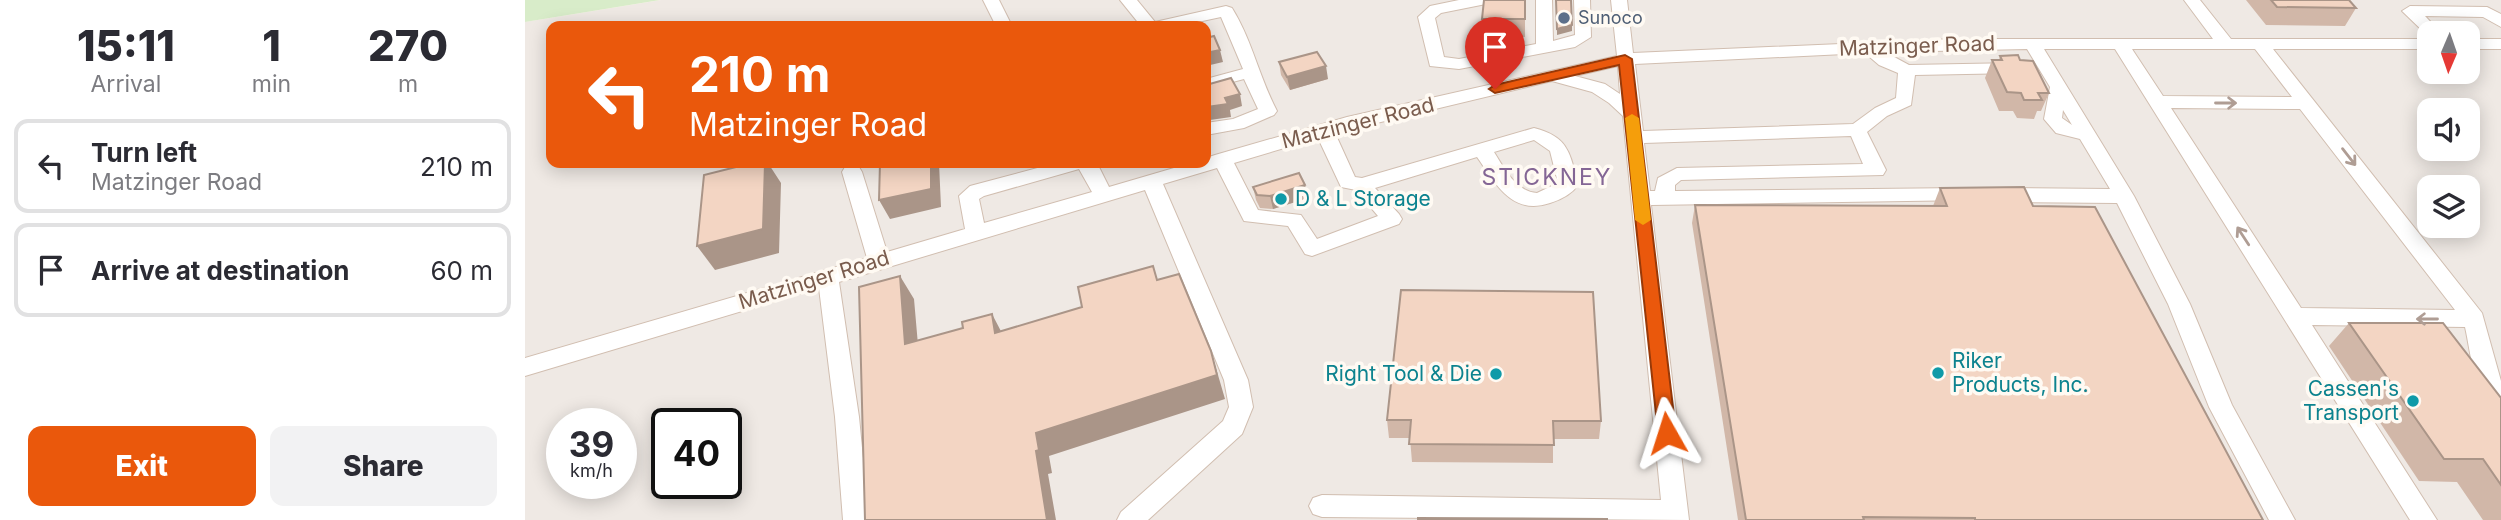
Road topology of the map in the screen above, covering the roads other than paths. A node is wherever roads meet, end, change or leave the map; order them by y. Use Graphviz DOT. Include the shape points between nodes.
graph roads {
  1 [pos="991,0"];
  2 [pos="1128,0"];
  3 [pos="1485,0"];
  4 [pos="2192,0"];
  5 [pos="1574,10"];
  6 [pos="1002,21"];
  7 [pos="1146,21"];
  8 [pos="1179,21"];
  9 [pos="2420,21"];
  10 [pos="2501,22"];
  11 [pos="2032,43"];
  12 [pos="2120,43"];
  13 [pos="2225,43"];
  14 [pos="2259,43"];
  15 [pos="2417,44"];
  16 [pos="2480,44"];
  17 [pos="2501,44"];
  18 [pos="1868,47"];
  19 [pos="1545,48"];
  20 [pos="1507,55"];
  21 [pos="1625,59"];
  22 [pos="2043,65"];
  23 [pos="1907,70"];
  24 [pos="1252,72"];
  25 [pos="1524,82"];
  26 [pos="1211,84"];
  27 [pos="2158,102"];
  28 [pos="2307,103"];
  29 [pos="1631,114"];
  30 [pos="1211,127"];
  31 [pos="1324,130"];
  32 [pos="1857,130"];
  33 [pos="1634,137"];
  34 [pos="1481,148"];
  35 [pos="1222,159"];
  36 [pos="1211,161"];
  37 [pos="1062,168"];
  38 [pos="1090,168"];
  39 [pos="1178,168"];
  40 [pos="852,173"];
  41 [pos="1154,173"];
  42 [pos="1362,185"];
  43 [pos="1103,194"];
  44 [pos="2124,195"];
  45 [pos="1640,198"];
  46 [pos="1665,198"];
  47 [pos="976,232"];
  48 [pos="879,261"];
  49 [pos="828,276"];
  50 [pos="2295,316"];
  51 [pos="2474,320"];
  52 [pos="525,367"];
  53 [pos="2501,399"];
  54 [pos="1322,506"];
  55 [pos="1676,516"];
  56 [pos="856,520"];
  57 [pos="1130,520"];
  58 [pos="2282,520"];
  59 [pos="2424,520"];
  1 -- 6 [label="street"];
  2 -- 7 [label="street"];
  3 -- 20 [label="street" via="1436,9 1426,17 1436,62 1459,64"];
  4 -- 13 [label="street"];
  5 -- 19 [label="street"];
  5 -- 19 [label="street" via="1583,37"];
  5 -- 21 [label="street"];
  8 -- 24 [label="street" via="1226,10"];
  9 -- 10 [label="street" via="2410,11 2487,12"];
  11 -- 12 [label="street, Matzinger Road"];
  11 -- 18 [label="street, Matzinger Road"];
  11 -- 22 [label="street"];
  12 -- 13 [label="street, Matzinger Road"];
  12 -- 27 [label="street"];
  13 -- 14 [label="street, Matzinger Road"];
  14 -- 15 [label="street, Matzinger Road"];
  14 -- 28 [label="street"];
  16 -- 17 [label="street"];
  18 -- 21 [label="street, Matzinger Road"];
  18 -- 23 [label="street"];
  19 -- 20 [label="street"];
  20 -- 25 [label="street"];
  21 -- 25 [label="street, Matzinger Road"];
  21 -- 29 [label="street"];
  22 -- 23 [label="street"];
  22 -- 44 [label="street" via="2058,88 2053,119 2063,129 2089,135"];
  23 -- 32 [label="street" via="1905,102"];
  24 -- 26 [label="street"];
  24 -- 30 [label="street" via="1268,111 1237,124"];
  25 -- 29 [label="street" via="1574,80 1597,86"];
  25 -- 31 [label="street, Matzinger Road"];
  27 -- 28 [label="street, one-way"];
  50 -- 27 [label="street, one-way"];
  28 -- 51 [label="street, one-way"];
  29 -- 33 [label="street"];
  31 -- 35 [label="street, Matzinger Road"];
  31 -- 42 [label="street" via="1349,182"];
  32 -- 33 [label="street"];
  32 -- 46 [label="street" via="1876,170 1677,174 1665,183"];
  33 -- 45 [label="street"];
  34 -- 42 [label="street"];
  35 -- 36 [label="street, Matzinger Road"];
  35 -- 42 [label="street" via="1251,216 1294,220 1312,249 1392,219"];
  37 -- 47 [label="street" via="969,196"];
  38 -- 43 [label="street"];
  39 -- 41 [label="street, Matzinger Road"];
  40 -- 48 [label="street"];
  41 -- 43 [label="street, Matzinger Road"];
  41 -- 57 [label="street" via="1237,380 1241,407 1233,427"];
  43 -- 47 [label="street, Matzinger Road"];
  44 -- 46 [label="street"];
  44 -- 58 [label="street" via="2179,304 2221,407"];
  45 -- 46 [label="street"];
  45 -- 55 [label="street"];
  47 -- 48 [label="street, Matzinger Road"];
  48 -- 49 [label="street, Matzinger Road"];
  49 -- 52 [label="street, Matzinger Road"];
  49 -- 56 [label="street"];
  51 -- 50 [label="street, one-way"];
  50 -- 59 [label="street"];
  51 -- 53 [label="street" via="2490,384"];
  54 -- 55 [label="street"];
}
